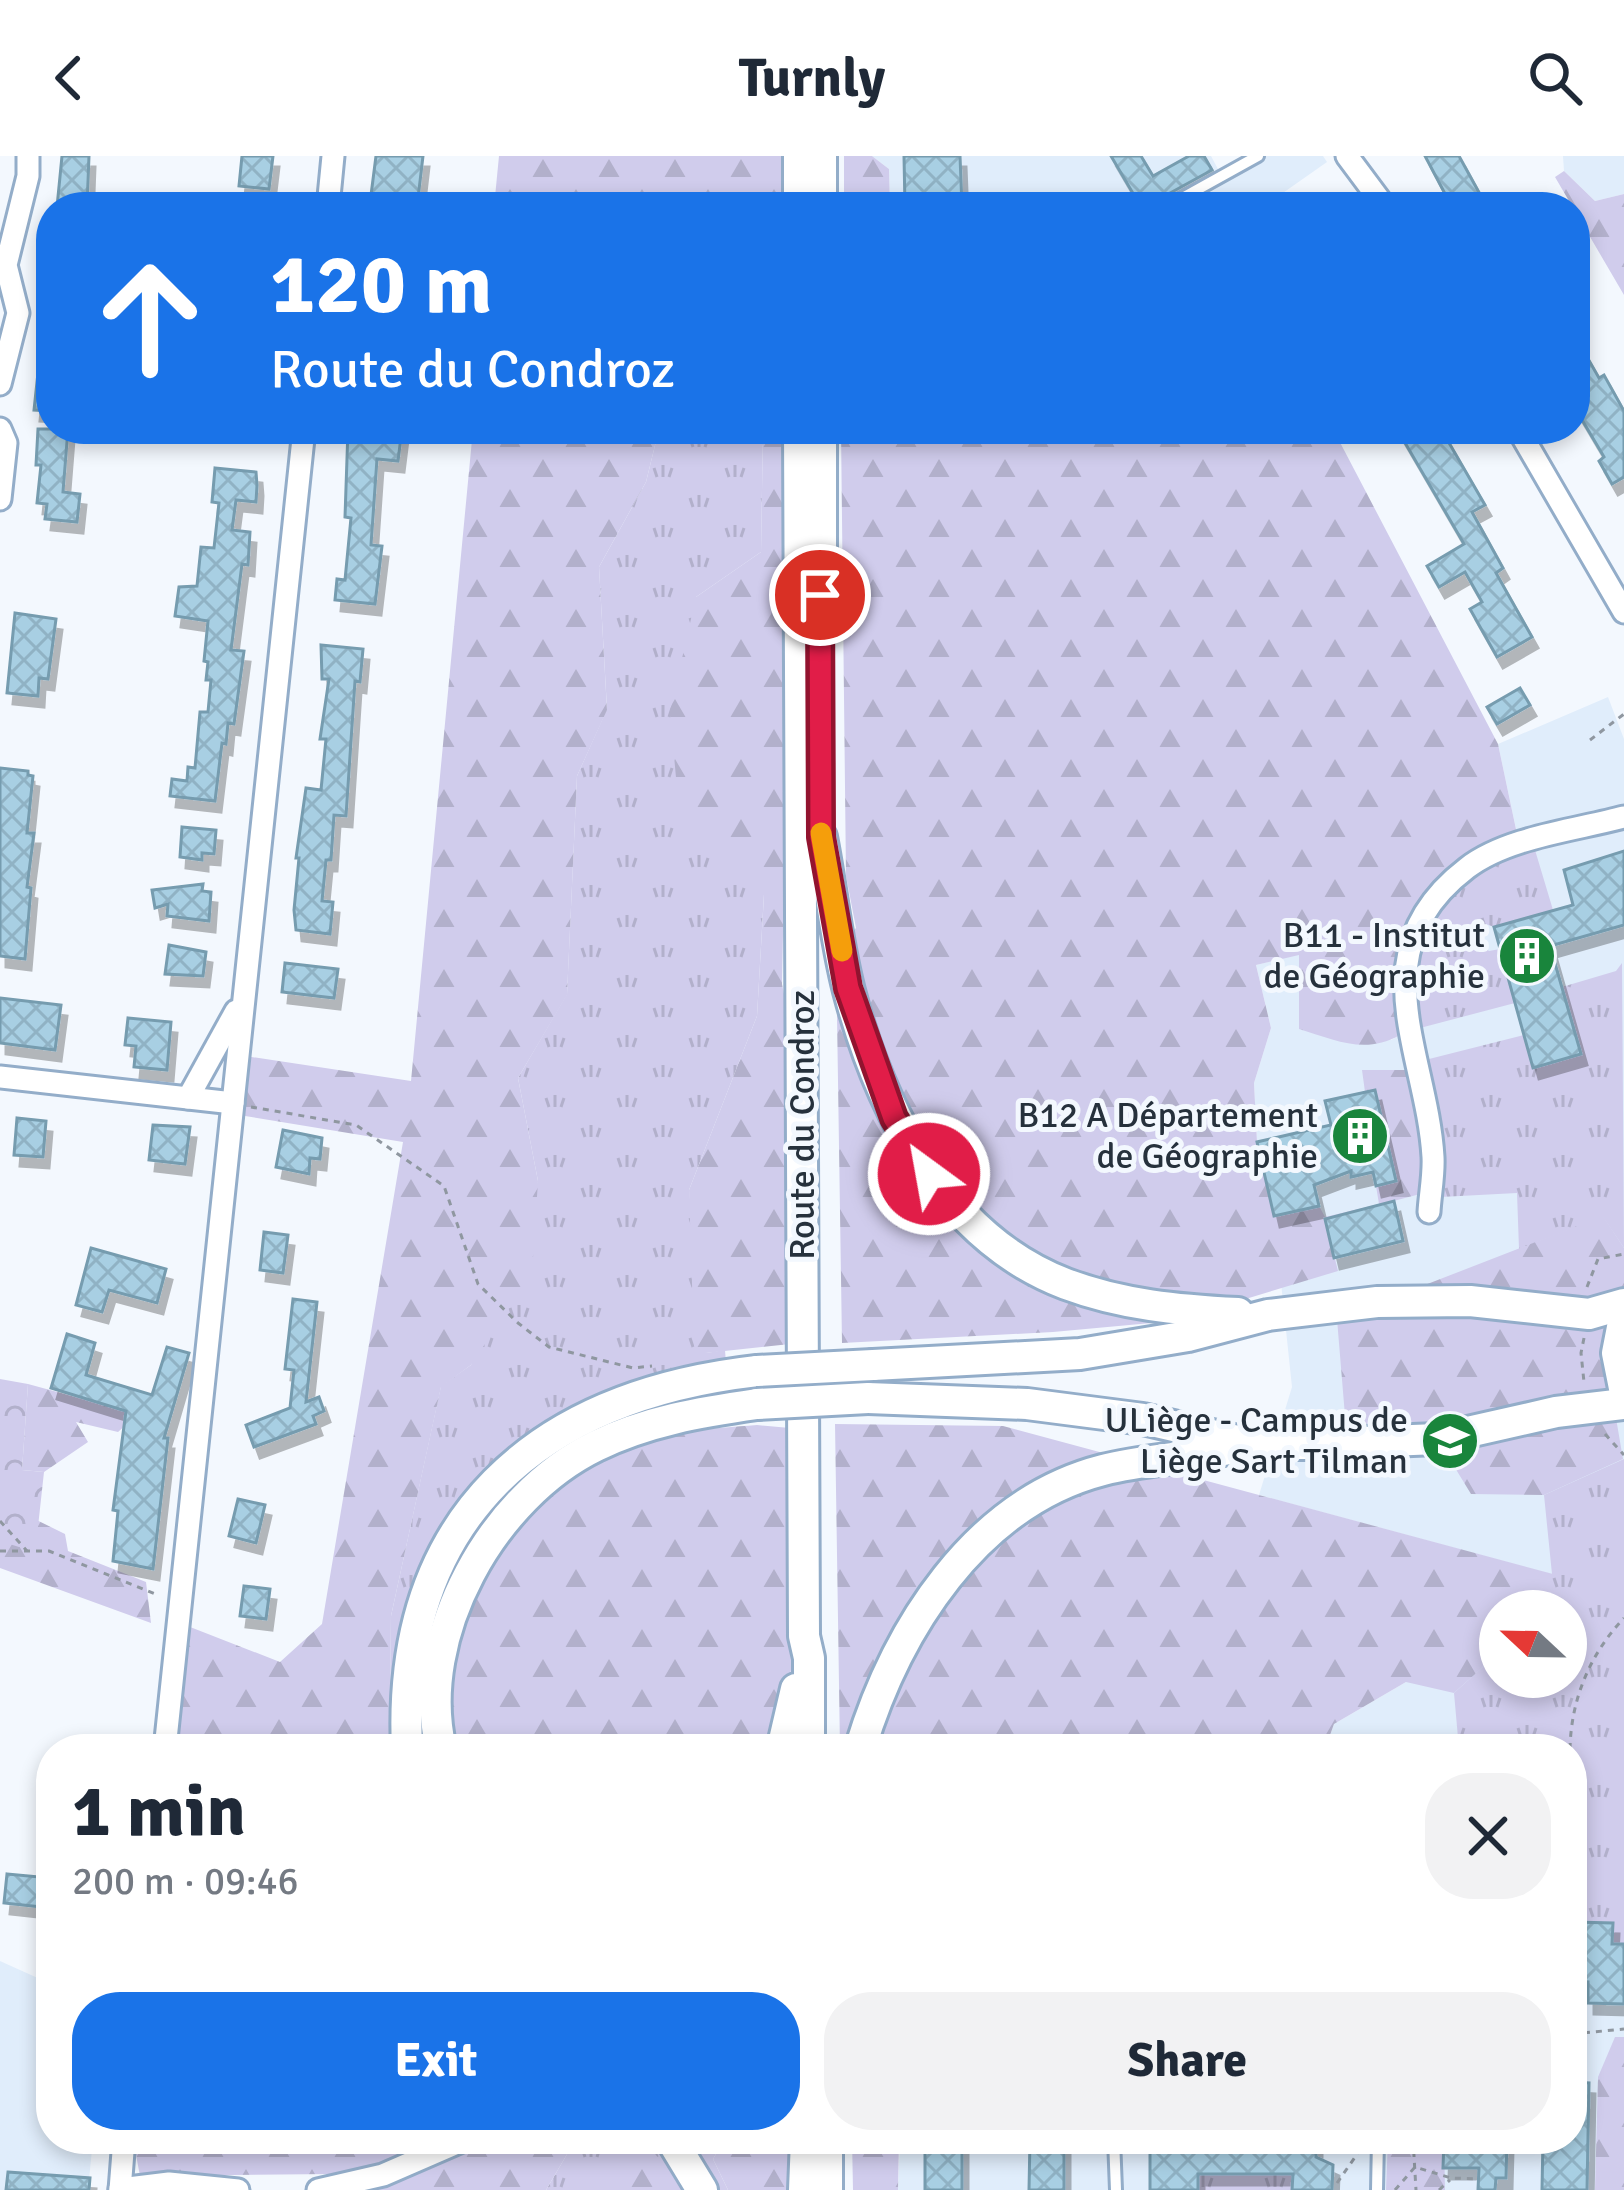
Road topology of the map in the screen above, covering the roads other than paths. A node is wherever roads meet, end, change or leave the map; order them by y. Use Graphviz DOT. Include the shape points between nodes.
graph roads {
  1 [pos="28,156"];
  2 [pos="333,156"];
  3 [pos="799,156"];
  4 [pos="820,156"];
  5 [pos="1258,156"];
  6 [pos="1347,156"];
  7 [pos="329,192"];
  8 [pos="799,192"];
  9 [pos="821,192"];
  10 [pos="1193,192"];
  11 [pos="1373,192"];
  12 [pos="0,384"];
  13 [pos="0,429"];
  14 [pos="302,444"];
  15 [pos="799,444"];
  16 [pos="821,444"];
  17 [pos="1527,444"];
  18 [pos="0,499"];
  19 [pos="1624,612"];
  20 [pos="1624,817"];
  21 [pos="821,837"];
  22 [pos="243,1000"];
  23 [pos="0,1077"];
  24 [pos="188,1098"];
  25 [pos="232,1103"];
  26 [pos="1429,1212"];
  27 [pos="1624,1304"];
  28 [pos="1268,1315"];
  29 [pos="1624,1317"];
  30 [pos="1624,1388"];
  31 [pos="1624,1404"];
  32 [pos="1251,1444"];
  33 [pos="804,1636"];
  34 [pos="167,1734"];
  35 [pos="406,1734"];
  36 [pos="437,1734"];
  37 [pos="786,1734"];
  38 [pos="809,1734"];
  39 [pos="821,1734"];
  40 [pos="864,1734"];
  41 [pos="123,2154"];
  42 [pos="431,2154"];
  43 [pos="680,2154"];
  44 [pos="805,2154"];
  45 [pos="827,2154"];
  46 [pos="1115,2154"];
  47 [pos="1378,2154"];
  48 [pos="120,2189"];
  49 [pos="238,2190"];
  50 [pos="318,2190"];
  51 [pos="702,2190"];
  52 [pos="804,2190"];
  53 [pos="827,2190"];
  54 [pos="1116,2190"];
  55 [pos="1377,2190"];
  1 -- 12 [label="street" via="6,265 18,313"];
  2 -- 7 [label="street"];
  3 -- 8 [label="main road"];
  4 -- 9 [label="main road"];
  5 -- 10 [label="lane"];
  6 -- 11 [label="street"];
  13 -- 18 [label="street" via="7,442"];
  14 -- 22 [label="street"];
  15 -- 33 [label="main road, Route du Condroz"];
  16 -- 21 [label="main road, Route du Condroz"];
  17 -- 19 [label="street"];
  20 -- 26 [label="street" via="1468,866 1426,911 1406,964 1405,999 1433,1156"];
  21 -- 28 [label="main road" via="848,988 871,1060 894,1118 963,1211 1012,1254 1064,1283 1174,1310"];
  21 -- 39 [label="main road, Route du Condroz"];
  22 -- 24 [label="street"];
  22 -- 25 [label="street"];
  23 -- 24 [label="street"];
  24 -- 25 [label="street"];
  25 -- 34 [label="street"];
  27 -- 28 [label="main road" via="1588,1313 1377,1302"];
  28 -- 35 [label="main road, bridge" via="1080,1354 757,1371 676,1383 592,1412 523,1454 481,1497 448,1549 411,1647"];
  29 -- 30 [label="main road" via="1617,1353"];
  31 -- 32 [label="main road" via="1437,1439"];
  32 -- 36 [label="main road, bridge" via="1028,1404 868,1398 682,1414 592,1448 511,1515 474,1565 453,1613 438,1671"];
  32 -- 40 [label="main road" via="1099,1471 988,1533 904,1638"];
  33 -- 37 [label="main road"];
  33 -- 38 [label="main road, Route du Condroz"];
  41 -- 48 [label="street"];
  42 -- 50 [label="street"];
  43 -- 51 [label="main road"];
  44 -- 52 [label="main road"];
  45 -- 53 [label="main road"];
  46 -- 54 [label="lane"];
  47 -- 55 [label="lane"];
  48 -- 49 [label="street" via="169,2183"];
}
